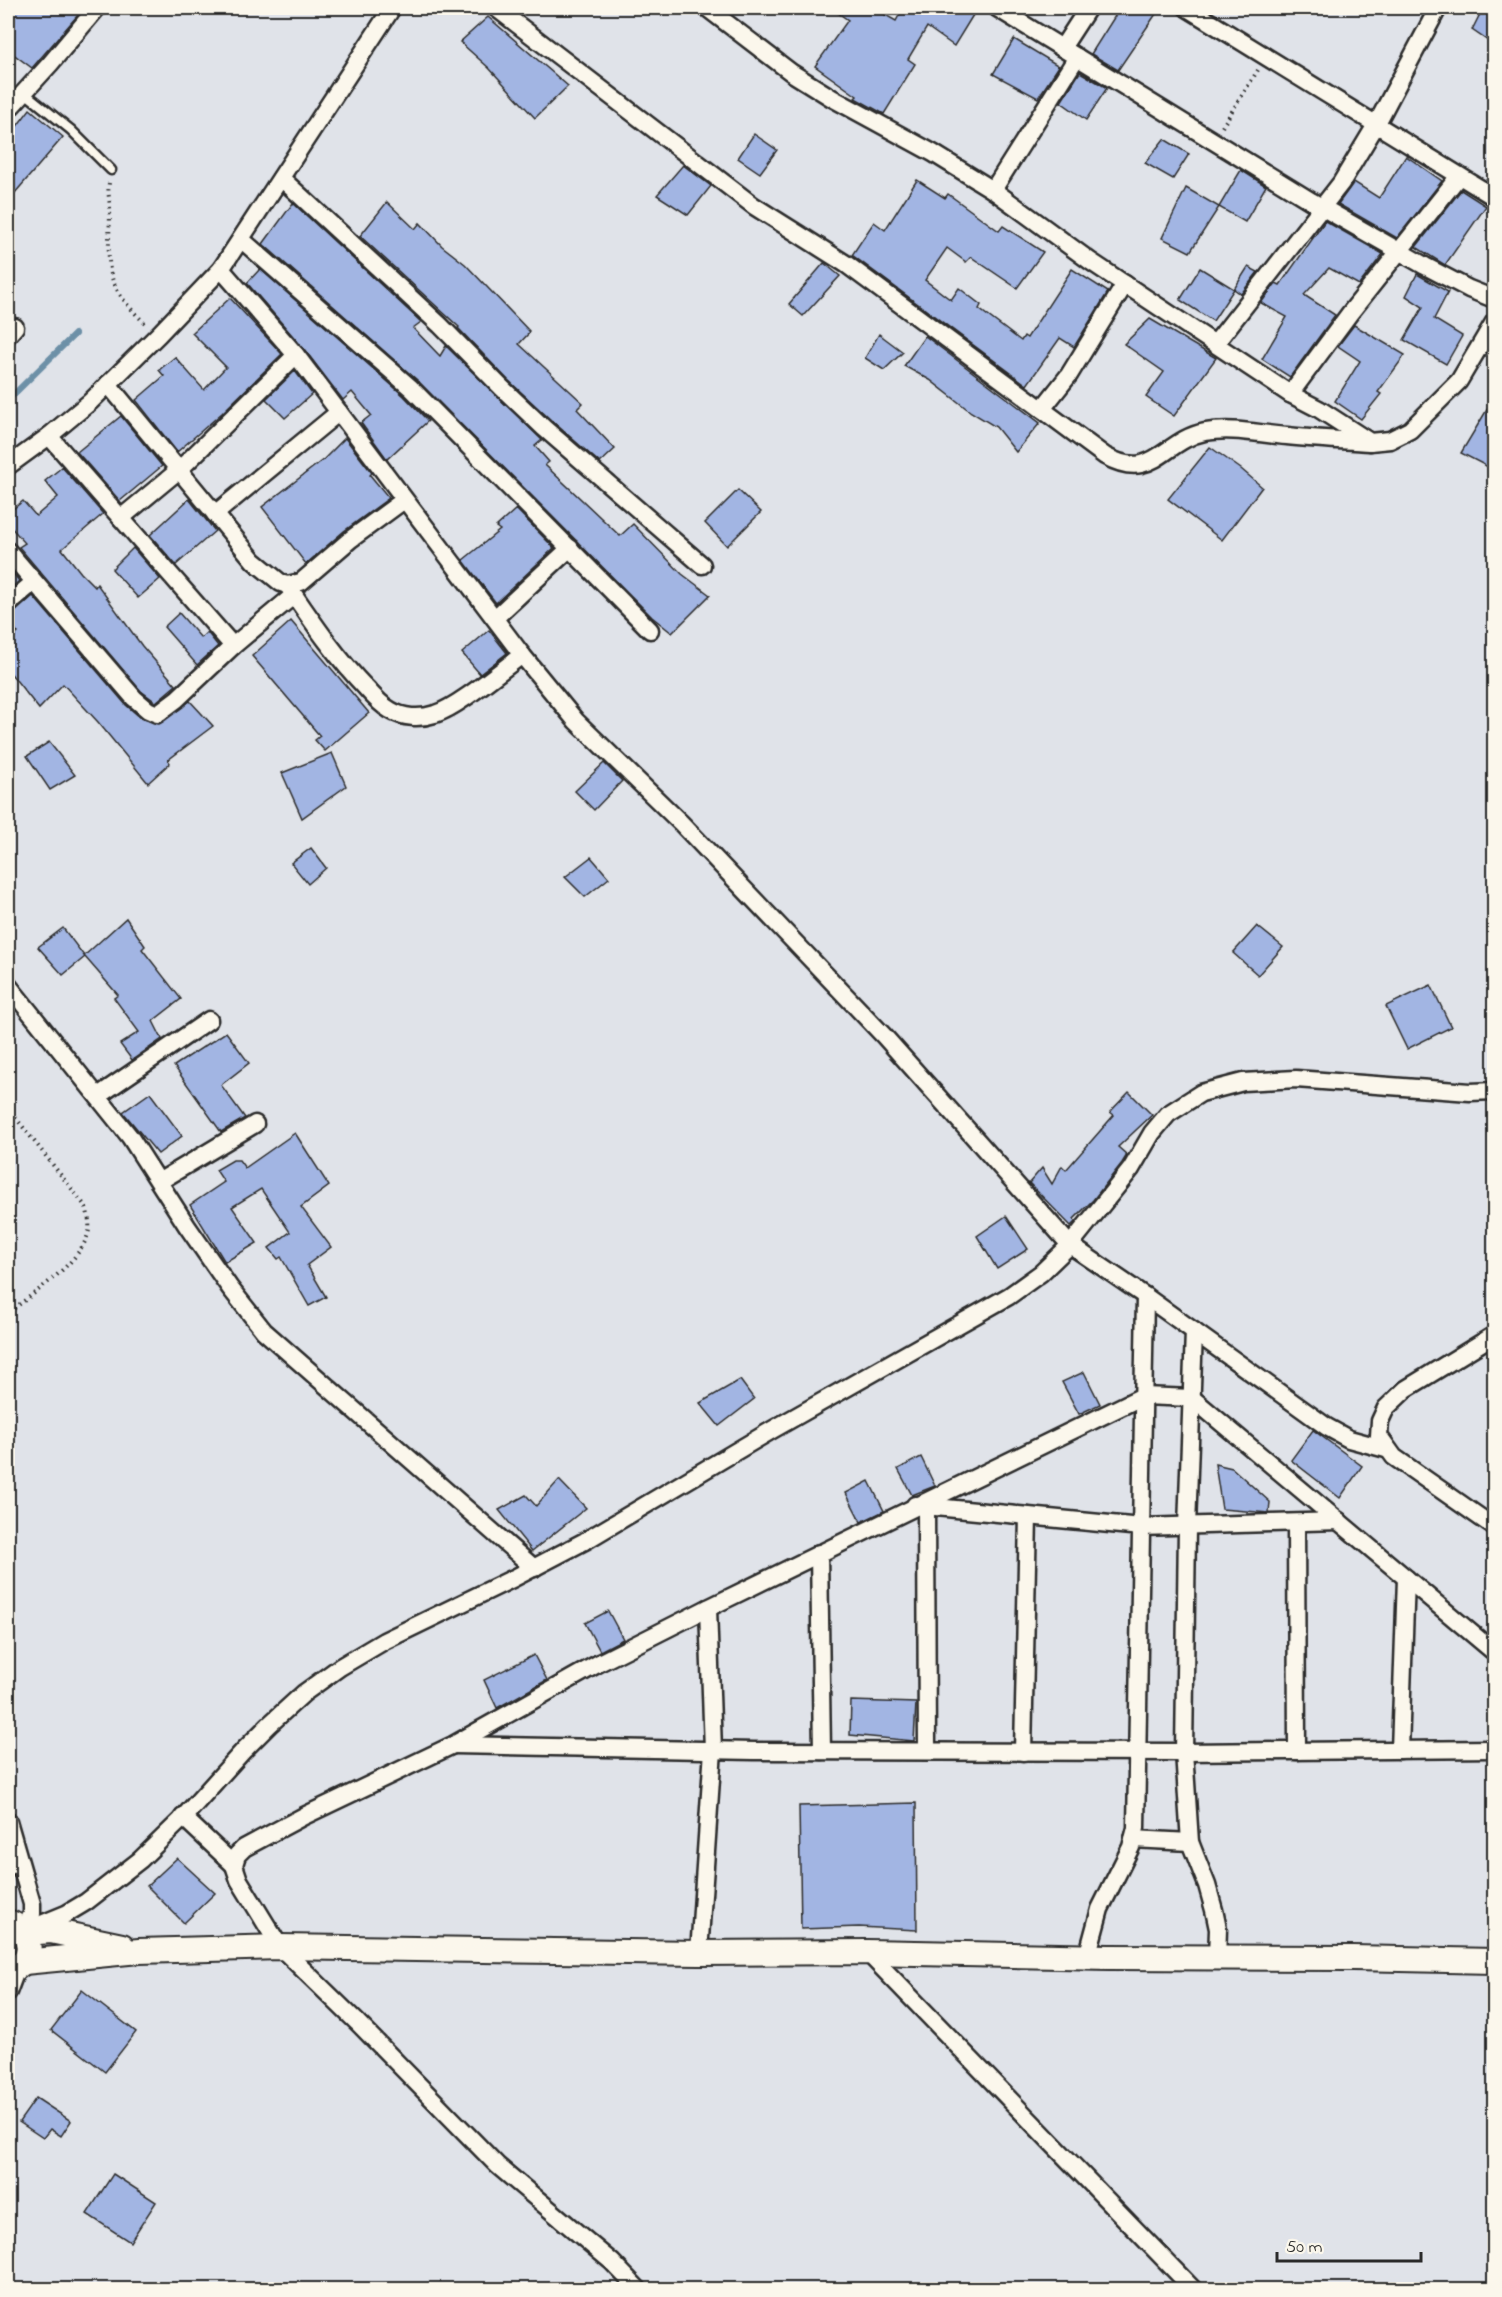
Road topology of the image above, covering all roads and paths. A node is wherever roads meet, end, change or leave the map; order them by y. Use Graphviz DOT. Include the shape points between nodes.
graph roads {
  1 [pos="97,8"];
  2 [pos="392,8"];
  3 [pos="496,8"];
  4 [pos="707,8"];
  5 [pos="997,8"];
  6 [pos="1088,8"];
  7 [pos="1187,8"];
  8 [pos="1438,8"];
  9 [pos="1062,48"];
  10 [pos="1077,57"];
  11 [pos="1266,58"];
  12 [pos="25,93"];
  13 [pos="8,111"];
  14 [pos="1376,125"];
  15 [pos="1214,140"];
  16 [pos="111,170"];
  17 [pos="1459,176"];
  18 [pos="281,178"];
  19 [pos="993,190"];
  20 [pos="1494,197"];
  21 [pos="1323,207"];
  22 [pos="242,240"];
  23 [pos="1400,252"];
  24 [pos="221,269"];
  25 [pos="1125,284"];
  26 [pos="1494,299"];
  27 [pos="1494,322"];
  28 [pos="159,334"];
  29 [pos="1215,344"];
  30 [pos="296,355"];
  31 [pos="108,384"];
  32 [pos="1290,394"];
  33 [pos="1042,409"];
  34 [pos="339,412"];
  35 [pos="49,436"];
  36 [pos="1370,442"];
  37 [pos="8,466"];
  38 [pos="179,470"];
  39 [pos="404,500"];
  40 [pos="215,514"];
  41 [pos="121,518"];
  42 [pos="570,548"];
  43 [pos="8,551"];
  44 [pos="702,565"];
  45 [pos="34,582"];
  46 [pos="291,590"];
  47 [pos="8,604"];
  48 [pos="495,618"];
  49 [pos="651,630"];
  50 [pos="233,646"];
  51 [pos="522,655"];
  52 [pos="8,984"];
  53 [pos="208,1020"];
  54 [pos="1494,1091"];
  55 [pos="98,1096"];
  56 [pos="8,1108"];
  57 [pos="255,1124"];
  58 [pos="160,1181"];
  59 [pos="1070,1245"];
  60 [pos="1145,1296"];
  61 [pos="8,1313"];
  62 [pos="1194,1331"];
  63 [pos="1494,1335"];
  64 [pos="1143,1396"];
  65 [pos="1192,1398"];
  66 [pos="1386,1449"];
  67 [pos="921,1506"];
  68 [pos="1028,1516"];
  69 [pos="1339,1521"];
  70 [pos="1296,1523"];
  71 [pos="1141,1527"];
  72 [pos="1187,1527"];
  73 [pos="1494,1527"];
  74 [pos="819,1553"];
  75 [pos="534,1568"];
  76 [pos="1406,1578"];
  77 [pos="708,1608"];
  78 [pos="1494,1652"];
  79 [pos="453,1745"];
  80 [pos="1494,1749"];
  81 [pos="713,1750"];
  82 [pos="1400,1750"];
  83 [pos="822,1751"];
  84 [pos="927,1751"];
  85 [pos="1297,1751"];
  86 [pos="1023,1752"];
  87 [pos="1136,1752"];
  88 [pos="1184,1752"];
  89 [pos="183,1817"];
  90 [pos="8,1821"];
  91 [pos="1133,1839"];
  92 [pos="1190,1842"];
  93 [pos="13,1843"];
  94 [pos="234,1865"];
  95 [pos="8,1867"];
  96 [pos="20,1929"];
  97 [pos="280,1947"];
  98 [pos="139,1951"];
  99 [pos="867,1952"];
  100 [pos="699,1953"];
  101 [pos="1087,1957"];
  102 [pos="1217,1958"];
  103 [pos="1494,1961"];
  104 [pos="16,1967"];
  105 [pos="8,1992"];
  106 [pos="639,2289"];
  107 [pos="1194,2289"];
  1 -- 12 [label="street"];
  2 -- 18 [label="street"];
  3 -- 33 [label="street" via="754,206 846,264"];
  4 -- 19 [label="street" via="831,98"];
  5 -- 9 [label="street"];
  6 -- 9 [label="street"];
  7 -- 11 [label="street"];
  8 -- 14 [label="street"];
  9 -- 10 [label="street"];
  10 -- 15 [label="street"];
  10 -- 19 [label="street"];
  11 -- 14 [label="street"];
  11 -- 15 [label="path"];
  12 -- 13 [label="street"];
  12 -- 16 [label="lane" via="71,130"];
  14 -- 17 [label="street"];
  14 -- 21 [label="street"];
  15 -- 21 [label="street"];
  16 -- 28 [label="path" via="107,196 111,210 108,256 113,285 136,315"];
  17 -- 20 [label="street"];
  17 -- 23 [label="street"];
  18 -- 22 [label="street"];
  18 -- 44 [label="street" via="440,325 544,428"];
  19 -- 25 [label="street"];
  21 -- 23 [label="street"];
  21 -- 29 [label="street"];
  22 -- 24 [label="street"];
  22 -- 42 [label="street" via="411,388"];
  23 -- 26 [label="street"];
  23 -- 32 [label="street"];
  24 -- 28 [label="street"];
  24 -- 30 [label="street"];
  25 -- 29 [label="street"];
  25 -- 33 [label="street" via="1069,375"];
  27 -- 36 [label="street" via="1459,381 1410,430 1390,440"];
  28 -- 31 [label="street"];
  29 -- 32 [label="street"];
  30 -- 34 [label="street"];
  30 -- 38 [label="street"];
  31 -- 35 [label="street"];
  31 -- 38 [label="street"];
  32 -- 36 [label="street"];
  33 -- 36 [label="street" via="1105,456 1129,466 1142,465 1202,433 1231,429"];
  34 -- 39 [label="street"];
  34 -- 40 [label="street"];
  35 -- 37 [label="street"];
  35 -- 41 [label="street"];
  38 -- 40 [label="street"];
  38 -- 41 [label="street"];
  39 -- 46 [label="street"];
  39 -- 48 [label="street"];
  40 -- 46 [label="street" via="254,561"];
  41 -- 50 [label="street"];
  42 -- 48 [label="street"];
  42 -- 49 [label="street"];
  43 -- 45 [label="street"];
  45 -- 47 [label="street"];
  45 -- 50 [label="street" via="134,698 157,714"];
  46 -- 50 [label="street"];
  46 -- 51 [label="street" via="353,675 390,710 406,716 435,714"];
  48 -- 51 [label="street"];
  51 -- 59 [label="street" via="576,721 681,823 884,1036"];
  52 -- 55 [label="street"];
  53 -- 55 [label="street"];
  54 -- 59 [label="street" via="1296,1079 1243,1082 1201,1093 1168,1114 1131,1169"];
  55 -- 58 [label="street"];
  56 -- 61 [label="path" via="86,1207 90,1224 81,1248 67,1266"];
  57 -- 58 [label="street"];
  58 -- 75 [label="street" via="187,1226 264,1331"];
  59 -- 60 [label="street"];
  59 -- 75 [label="street" via="1009,1296"];
  60 -- 62 [label="street"];
  60 -- 64 [label="street"];
  62 -- 65 [label="street"];
  62 -- 66 [label="street" via="1327,1427 1349,1439"];
  63 -- 66 [label="street" via="1406,1389 1386,1408 1379,1436"];
  64 -- 65 [label="street"];
  64 -- 67 [label="street"];
  64 -- 71 [label="street"];
  65 -- 69 [label="street"];
  65 -- 72 [label="street"];
  66 -- 73 [label="street"];
  67 -- 68 [label="street"];
  67 -- 74 [label="street"];
  67 -- 84 [label="street"];
  68 -- 71 [label="street"];
  68 -- 86 [label="street"];
  69 -- 70 [label="street"];
  69 -- 76 [label="street"];
  70 -- 72 [label="street"];
  70 -- 85 [label="street"];
  71 -- 72 [label="street"];
  71 -- 87 [label="street"];
  72 -- 88 [label="street"];
  74 -- 77 [label="street"];
  74 -- 83 [label="street"];
  75 -- 89 [label="street" via="384,1641 340,1667 261,1733"];
  76 -- 78 [label="street"];
  76 -- 82 [label="street"];
  77 -- 79 [label="street" via="601,1662"];
  77 -- 81 [label="street"];
  79 -- 81 [label="street"];
  79 -- 94 [label="street" via="259,1839 237,1855"];
  80 -- 82 [label="street"];
  81 -- 83 [label="street"];
  81 -- 100 [label="street"];
  82 -- 85 [label="street"];
  83 -- 84 [label="street"];
  84 -- 86 [label="street"];
  85 -- 88 [label="street"];
  86 -- 87 [label="street"];
  87 -- 88 [label="street"];
  87 -- 91 [label="street"];
  88 -- 92 [label="street"];
  89 -- 94 [label="street"];
  89 -- 96 [label="street" via="140,1860 86,1902 66,1914"];
  90 -- 93 [label="street"];
  91 -- 92 [label="street"];
  91 -- 101 [label="street" via="1100,1909"];
  92 -- 102 [label="street" via="1214,1910"];
  93 -- 95 [label="street"];
  93 -- 96 [label="street" via="32,1904 32,1914"];
  94 -- 97 [label="street"];
  96 -- 98 [label="main road" via="69,1934"];
  96 -- 104 [label="main road" via="29,1947"];
  97 -- 98 [label="main road"];
  97 -- 100 [label="main road"];
  97 -- 106 [label="street" via="498,2166"];
  98 -- 104 [label="main road"];
  99 -- 100 [label="main road"];
  99 -- 101 [label="main road"];
  99 -- 107 [label="street"];
  101 -- 102 [label="main road"];
  102 -- 103 [label="main road"];
  104 -- 105 [label="street"];
}
